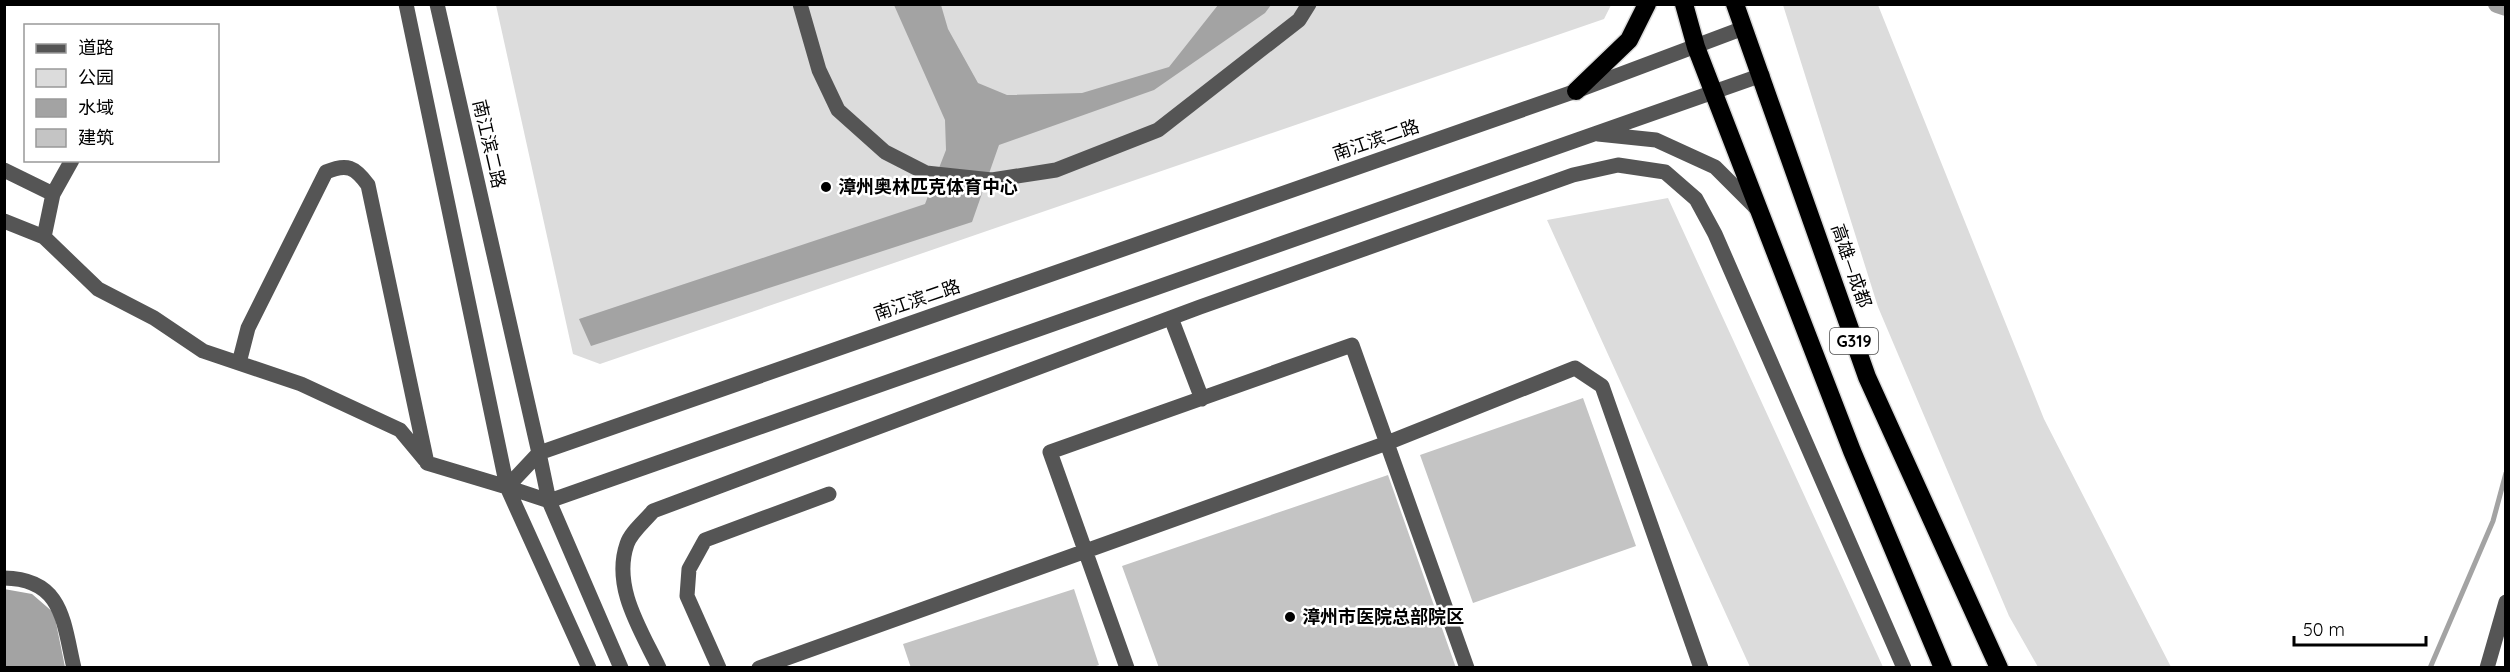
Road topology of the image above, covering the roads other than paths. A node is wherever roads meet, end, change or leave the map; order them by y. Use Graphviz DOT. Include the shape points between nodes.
graph roads {
  1 [pos="406,4"];
  2 [pos="437,4"];
  3 [pos="800,4"];
  4 [pos="1309,4"];
  5 [pos="1647,4"];
  6 [pos="1684,4"];
  7 [pos="1735,4"];
  8 [pos="1742,28"];
  9 [pos="1696,47"];
  10 [pos="1762,75"];
  11 [pos="1576,91"];
  12 [pos="1712,91"];
  13 [pos="1592,133"];
  14 [pos="71,162"];
  15 [pos="4,170"];
  16 [pos="53,194"];
  17 [pos="1759,212"];
  18 [pos="4,221"];
  19 [pos="44,237"];
  20 [pos="1171,318"];
  21 [pos="239,363"];
  22 [pos="1202,399"];
  23 [pos="1387,443"];
  24 [pos="539,453"];
  25 [pos="427,463"];
  26 [pos="507,487"];
  27 [pos="830,494"];
  28 [pos="549,501"];
  29 [pos="1085,551"];
  30 [pos="4,578"];
  31 [pos="2505,602"];
  32 [pos="74,668"];
  33 [pos="589,668"];
  34 [pos="621,668"];
  35 [pos="659,668"];
  36 [pos="719,668"];
  37 [pos="759,668"];
  38 [pos="1127,668"];
  39 [pos="1467,668"];
  40 [pos="1701,668"];
  41 [pos="1904,668"];
  42 [pos="1943,668"];
  43 [pos="1999,668"];
  44 [pos="2487,668"];
  1 -- 26 [label="street"];
  2 -- 24 [label="street, 南江滨二路"];
  3 -- 4 [label="street" via="819,70 838,110 885,152 926,173 992,180 1056,170 1158,130 1299,20"];
  5 -- 11 [label="highway" via="1629,40"];
  6 -- 9 [label="highway, G319"];
  7 -- 8 [label="highway, 高雄—成都 / G319"];
  8 -- 9 [label="street, 南江滨二路"];
  8 -- 10 [label="highway, 高雄—成都 / G319"];
  9 -- 11 [label="street, 南江滨二路"];
  9 -- 12 [label="highway, G319"];
  10 -- 12 [label="street"];
  10 -- 43 [label="highway, 高雄—成都 / G319" via="1867,377"];
  11 -- 24 [label="street, 南江滨二路"];
  12 -- 13 [label="street"];
  12 -- 17 [label="highway, G319"];
  13 -- 17 [label="street" via="1656,140 1715,167"];
  13 -- 28 [label="street"];
  14 -- 16 [label="street"];
  15 -- 16 [label="street"];
  16 -- 19 [label="street"];
  17 -- 42 [label="highway, G319" via="1852,452"];
  18 -- 19 [label="street"];
  19 -- 21 [label="street" via="98,289 154,318 203,351"];
  20 -- 22 [label="street"];
  20 -- 35 [label="street" via="653,511 628,542 622,565 626,595"];
  20 -- 41 [label="street" via="1573,175 1618,165 1665,172 1696,199 1715,234"];
  21 -- 25 [label="street" via="301,384 400,430"];
  21 -- 25 [label="street" via="248,328 326,172 340,166 358,171 368,185"];
  22 -- 23 [label="street" via="1352,345"];
  22 -- 29 [label="street" via="1050,452"];
  23 -- 29 [label="street"];
  23 -- 39 [label="street"];
  23 -- 40 [label="street" via="1575,368 1602,386"];
  24 -- 26 [label="street"];
  24 -- 28 [label="street"];
  25 -- 26 [label="street"];
  26 -- 28 [label="street"];
  26 -- 33 [label="street"];
  27 -- 36 [label="street" via="705,540 689,569 687,596"];
  28 -- 34 [label="street"];
  29 -- 37 [label="street"];
  29 -- 38 [label="street"];
  30 -- 32 [label="street" via="22,578 48,590 61,610"];
  31 -- 44 [label="street"];
}
